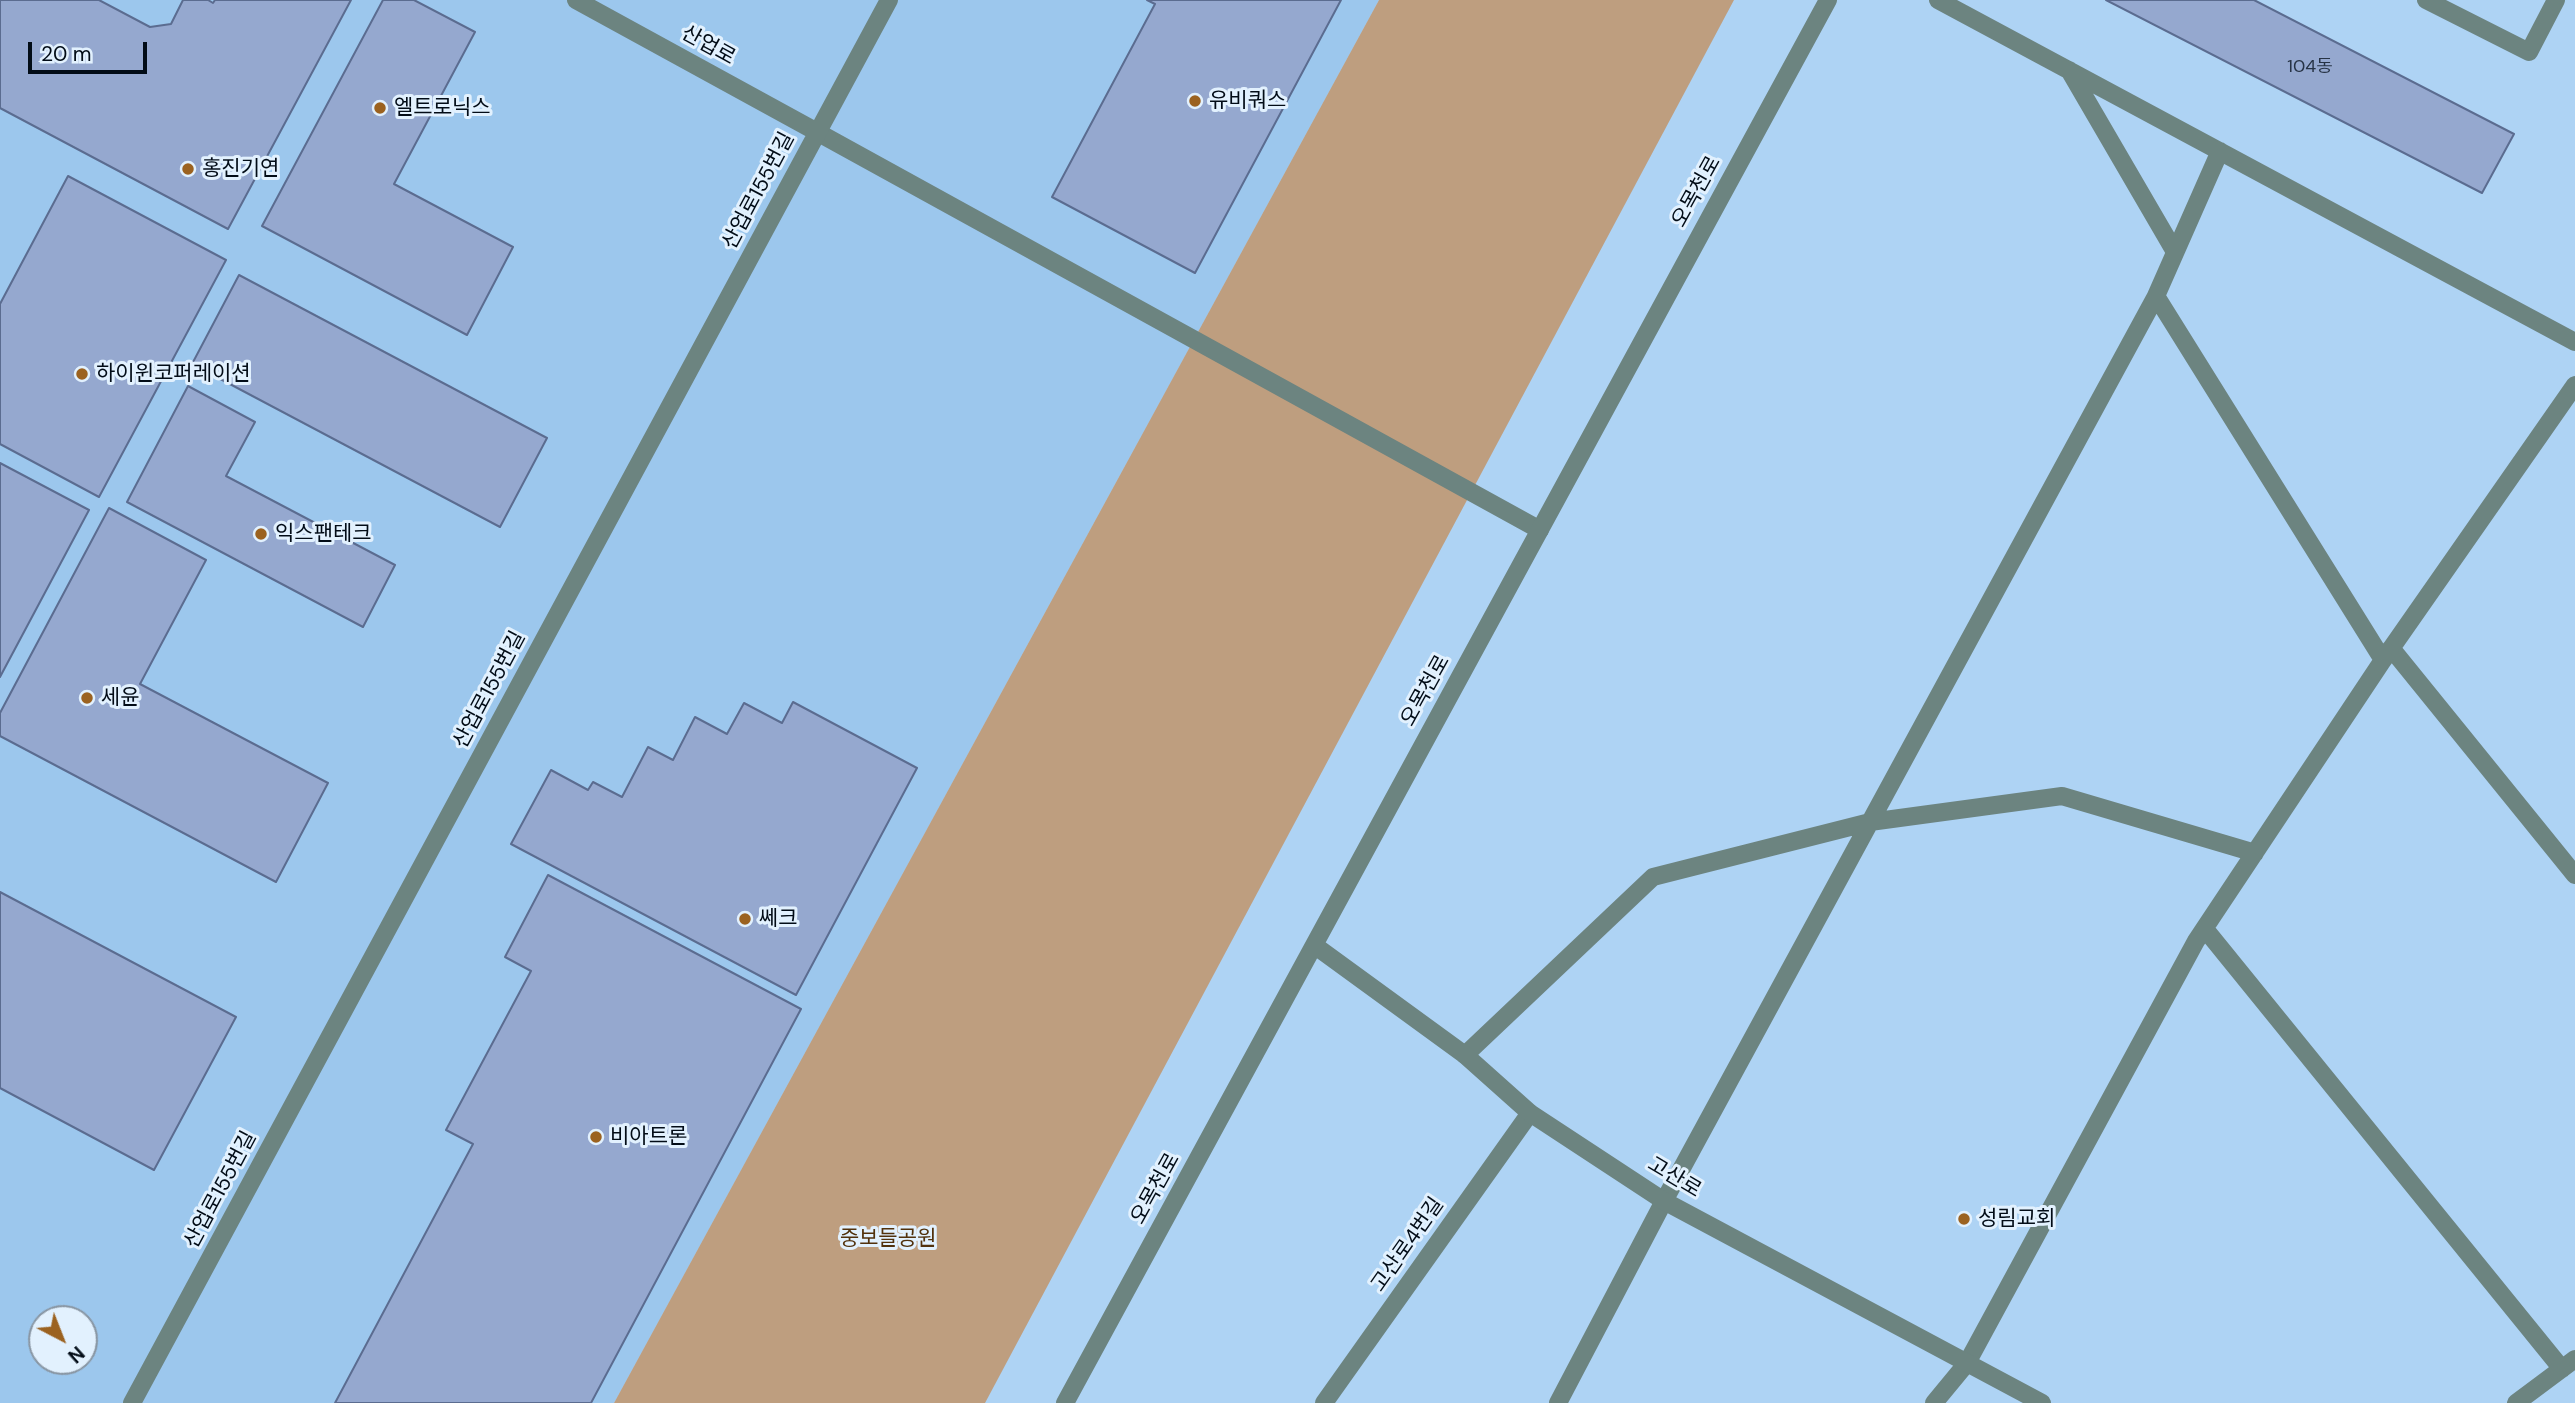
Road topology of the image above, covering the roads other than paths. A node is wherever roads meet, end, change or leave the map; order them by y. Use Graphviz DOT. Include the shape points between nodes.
graph roads {
  1 [pos="576,0"];
  2 [pos="889,0"];
  3 [pos="1828,0"];
  4 [pos="1938,0"];
  5 [pos="2426,0"];
  6 [pos="2556,0"];
  7 [pos="2068,69"];
  8 [pos="817,132"];
  9 [pos="2220,151"];
  10 [pos="2175,252"];
  11 [pos="2156,296"];
  12 [pos="2575,342"];
  13 [pos="2575,385"];
  14 [pos="1540,530"];
  15 [pos="2387,654"];
  16 [pos="1870,821"];
  17 [pos="2255,853"];
  18 [pos="2575,875"];
  19 [pos="2205,929"];
  20 [pos="1314,945"];
  21 [pos="1465,1055"];
  22 [pos="1530,1113"];
  23 [pos="1664,1201"];
  24 [pos="1967,1363"];
  25 [pos="2568,1364"];
  26 [pos="132,1403"];
  27 [pos="1065,1403"];
  28 [pos="1324,1403"];
  29 [pos="1558,1403"];
  30 [pos="1934,1403"];
  31 [pos="2042,1403"];
  32 [pos="2516,1403"];
  1 -- 8 [label="street, 산업로"];
  2 -- 8 [label="street, 산업로155번길"];
  3 -- 14 [label="street, 오목천로"];
  4 -- 7 [label="street"];
  5 -- 6 [label="street" via="2529,52"];
  7 -- 9 [label="street"];
  7 -- 10 [label="street"];
  8 -- 14 [label="street, 산업로"];
  8 -- 26 [label="street, 산업로155번길"];
  9 -- 10 [label="street"];
  9 -- 12 [label="street"];
  10 -- 11 [label="street"];
  11 -- 15 [label="street"];
  11 -- 16 [label="street"];
  13 -- 15 [label="street"];
  14 -- 20 [label="street, 오목천로"];
  15 -- 17 [label="street"];
  15 -- 18 [label="street"];
  16 -- 17 [label="street" via="2062,796"];
  16 -- 21 [label="street" via="1653,877"];
  16 -- 23 [label="street"];
  17 -- 19 [label="street"];
  19 -- 24 [label="street"];
  19 -- 25 [label="street"];
  20 -- 21 [label="street, 고산로"];
  20 -- 27 [label="street, 오목천로"];
  21 -- 22 [label="street, 고산로"];
  22 -- 23 [label="street, 고산로"];
  22 -- 28 [label="street, 고산로4번길"];
  23 -- 24 [label="street, 고산로"];
  23 -- 29 [label="street"];
  24 -- 30 [label="street"];
  24 -- 31 [label="street, 고산로"];
  25 -- 32 [label="street"];
}
